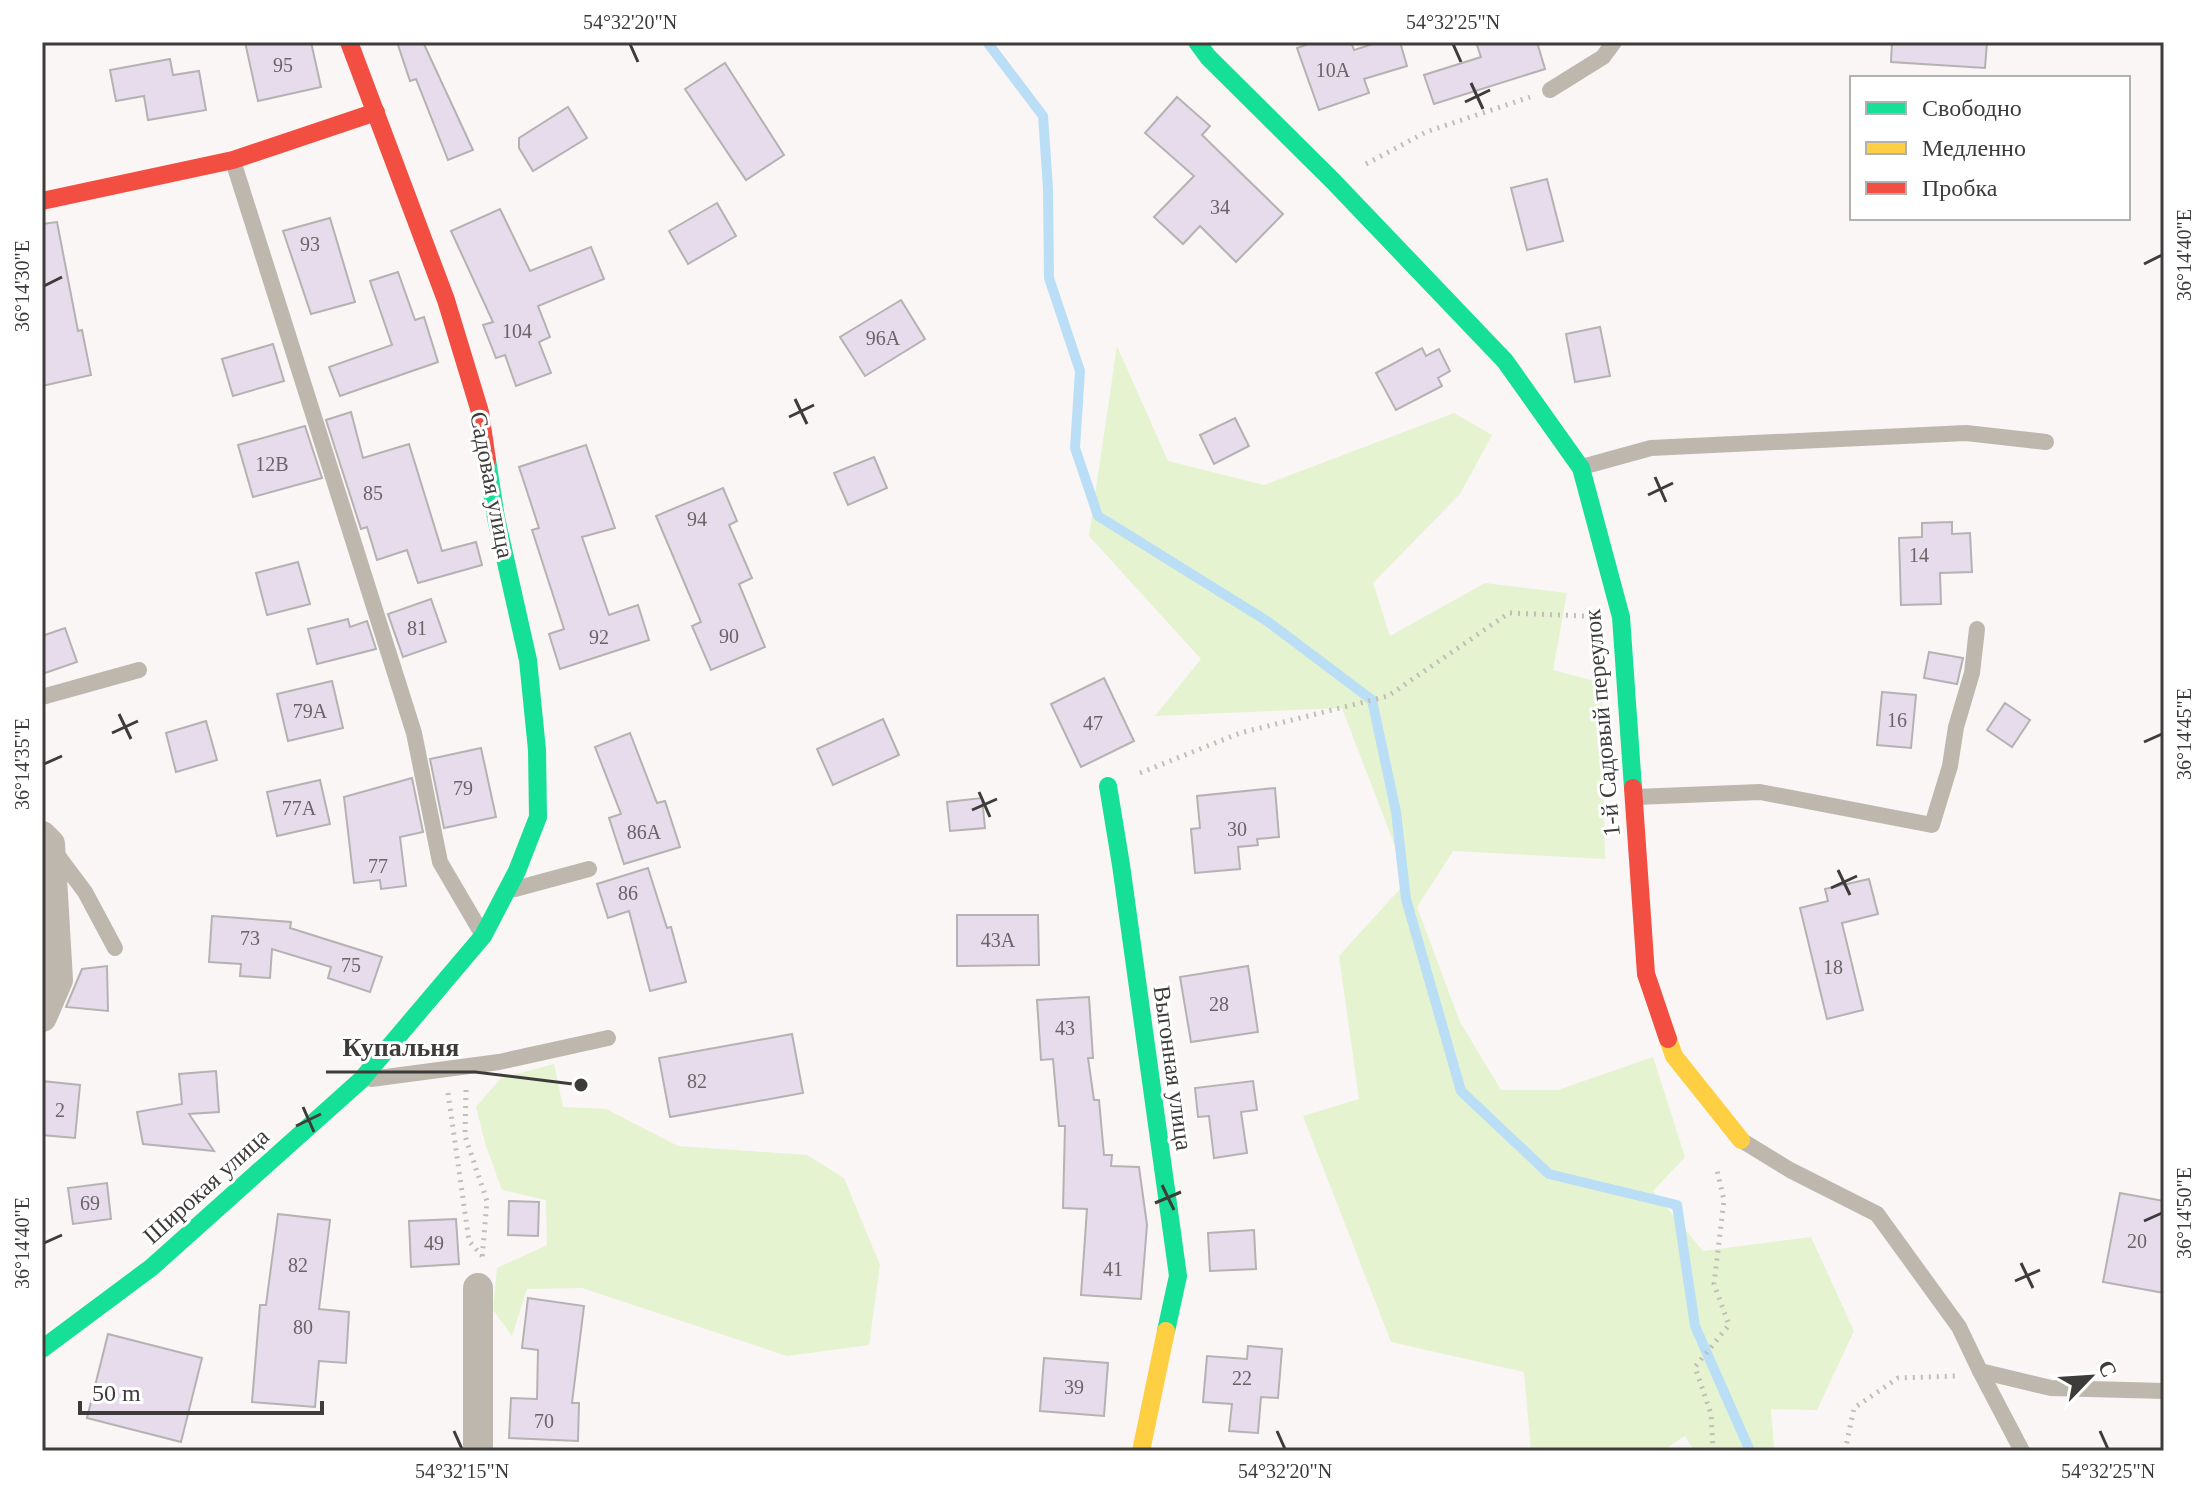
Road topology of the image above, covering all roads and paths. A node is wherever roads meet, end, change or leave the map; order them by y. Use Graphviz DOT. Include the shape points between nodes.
graph roads {
  1 [pos="349,42"];
  2 [pos="1197,42"];
  3 [pos="1614,42"];
  4 [pos="1550,90"];
  5 [pos="376,112"];
  6 [pos="233,160"];
  7 [pos="1333,181"];
  8 [pos="42,201"];
  9 [pos="2046,442"];
  10 [pos="1581,468"];
  11 [pos="1621,617"];
  12 [pos="1977,629"];
  13 [pos="139,670"];
  14 [pos="42,697"];
  15 [pos="1108,786"];
  16 [pos="1634,797"];
  17 [pos="46,840"];
  18 [pos="589,869"];
  19 [pos="506,892"];
  20 [pos="483,936"];
  21 [pos="115,948"];
  22 [pos="42,1017"];
  23 [pos="608,1038"];
  24 [pos="466,1065"];
  25 [pos="444,1068"];
  26 [pos="361,1080"];
  27 [pos="1741,1140"];
  28 [pos="1714,1159"];
  29 [pos="482,1256"];
  30 [pos="478,1288"];
  31 [pos="42,1349"];
  32 [pos="1980,1371"];
  33 [pos="2164,1391"];
  34 [pos="478,1451"];
  35 [pos="1141,1451"];
  36 [pos="1713,1451"];
  37 [pos="1845,1451"];
  38 [pos="2022,1451"];
  1 -- 5 [label="street, Садовая улица"];
  2 -- 7 [label="street, 1-й Садовый переулок"];
  3 -- 4 [label="lane" via="1603,57"];
  4 -- 7 [label="path" via="1426,132"];
  5 -- 6 [label="street"];
  5 -- 19 [label="street, Садовая улица" via="446,300 480,412 496,518 528,660 538,817"];
  6 -- 8 [label="street"];
  6 -- 20 [label="lane" via="414,733 440,862"];
  7 -- 10 [label="street, 1-й Садовый переулок" via="1505,361"];
  9 -- 10 [label="lane" via="1966,433 1651,448"];
  10 -- 11 [label="street, 1-й Садовый переулок"];
  11 -- 15 [label="path" via="1509,613 1388,696 1240,733"];
  11 -- 16 [label="street, 1-й Садовый переулок"];
  12 -- 16 [label="lane" via="1972,673 1932,825 1760,792"];
  13 -- 14 [label="lane"];
  15 -- 35 [label="street, Выгонная улица" via="1178,1276"];
  16 -- 27 [label="street, 1-й Садовый переулок" via="1646,974 1674,1056"];
  17 -- 21 [label="lane" via="85,892"];
  17 -- 22 [label="street" via="58,980"];
  18 -- 19 [label="lane"];
  19 -- 20 [label="street, Садовая улица"];
  20 -- 26 [label="street, Широкая улица"];
  23 -- 24 [label="lane"];
  24 -- 25 [label="lane"];
  24 -- 29 [label="path" via="465,1136 487,1201"];
  25 -- 26 [label="lane"];
  25 -- 29 [label="path" via="469,1241"];
  26 -- 31 [label="street, Широкая улица" via="152,1267"];
  27 -- 32 [label="lane" via="1877,1214 1959,1327"];
  28 -- 36 [label="path" via="1724,1200 1714,1284 1729,1325 1695,1367 1711,1414"];
  29 -- 30 [label="path"];
  30 -- 34 [label="street"];
  32 -- 33 [label="lane" via="2051,1388"];
  32 -- 37 [label="path" via="1898,1378 1854,1408"];
  32 -- 38 [label="lane"];
}
